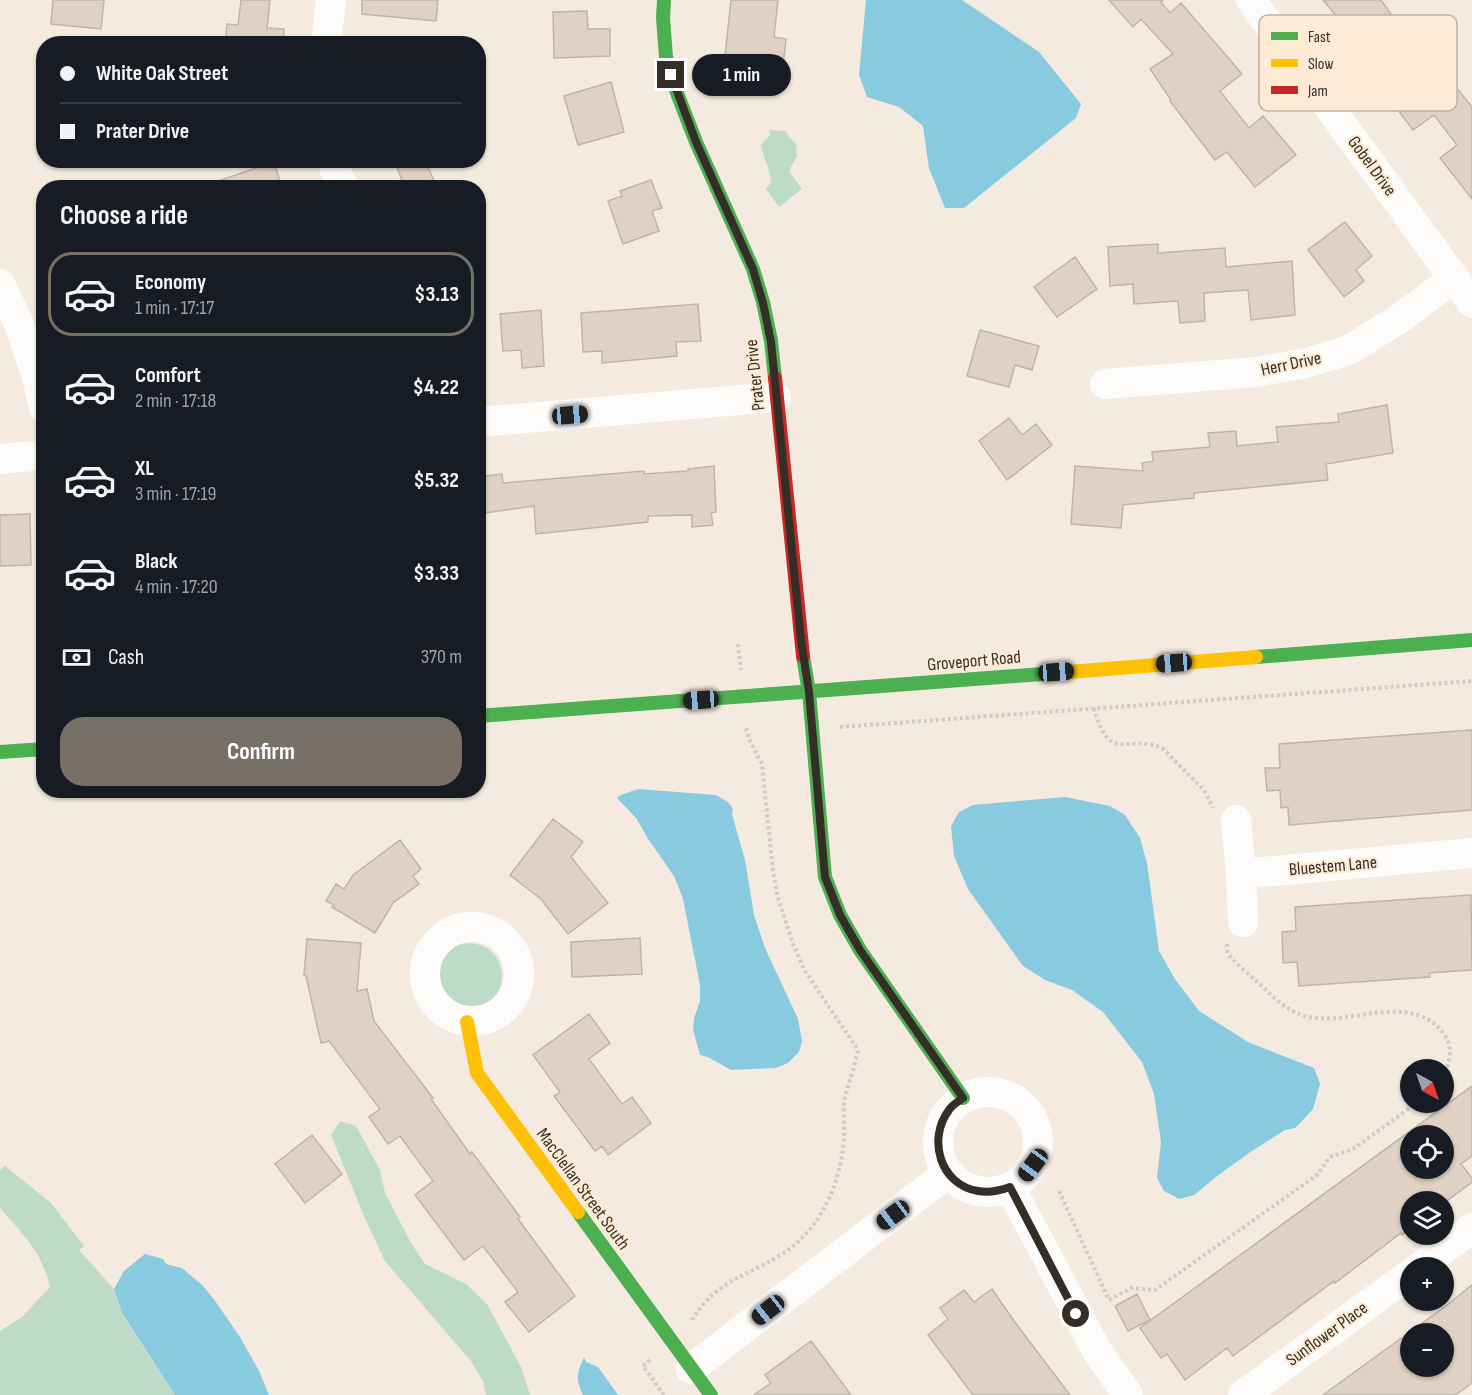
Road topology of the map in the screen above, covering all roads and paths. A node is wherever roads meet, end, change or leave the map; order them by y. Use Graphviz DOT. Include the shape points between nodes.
graph roads {
  1 [pos="331,0"];
  2 [pos="664,0"];
  3 [pos="1251,0"];
  4 [pos="1262,15"];
  5 [pos="327,36"];
  6 [pos="1332,111"];
  7 [pos="1454,278"];
  8 [pos="0,284"];
  9 [pos="1472,303"];
  10 [pos="36,374"];
  11 [pos="1105,384"];
  12 [pos="776,397"];
  13 [pos="486,421"];
  14 [pos="36,456"];
  15 [pos="0,459"];
  16 [pos="1472,640"];
  17 [pos="738,644"];
  18 [pos="1472,681"];
  19 [pos="809,692"];
  20 [pos="744,697"];
  21 [pos="486,715"];
  22 [pos="812,729"];
  23 [pos="36,750"];
  24 [pos="0,752"];
  25 [pos="1236,819"];
  26 [pos="1472,854"];
  27 [pos="1241,874"];
  28 [pos="1243,922"];
  29 [pos="467,1022"];
  30 [pos="963,1098"];
  31 [pos="1403,1113"];
  32 [pos="948,1173"];
  33 [pos="1010,1187"];
  34 [pos="1059,1191"];
  35 [pos="1472,1228"];
  36 [pos="1433,1257"];
  37 [pos="1400,1281"];
  38 [pos="672,1343"];
  39 [pos="691,1369"];
  40 [pos="664,1395"];
  41 [pos="711,1395"];
  42 [pos="1128,1395"];
  43 [pos="1244,1395"];
  1 -- 5 [label="street"];
  2 -- 12 [label="street, Prater Drive" via="666,57 676,93 753,269 771,342"];
  3 -- 4 [label="street, Gobel Drive"];
  6 -- 7 [label="street, Gobel Drive"];
  7 -- 9 [label="street, Gobel Drive"];
  7 -- 11 [label="street, Herr Drive" via="1349,350 1256,372"];
  8 -- 10 [label="street"];
  12 -- 13 [label="street"];
  12 -- 19 [label="street, Prater Drive"];
  14 -- 15 [label="street"];
  16 -- 19 [label="street, Groveport Road"];
  17 -- 20 [label="path"];
  18 -- 22 [label="path"];
  19 -- 20 [label="street, Groveport Road"];
  19 -- 22 [label="street, Prater Drive"];
  20 -- 21 [label="street, Groveport Road"];
  20 -- 38 [label="path" via="746,729 762,764 773,871 785,921 805,971 858,1050 844,1106 841,1162 814,1227 780,1256 714,1292 703,1302 685,1332"];
  22 -- 30 [label="street, Prater Drive" via="825,877 840,915"];
  23 -- 24 [label="street"];
  25 -- 27 [label="street"];
  26 -- 27 [label="street, Bluestem Lane"];
  27 -- 28 [label="street"];
  29 -- 38 [label="street, MacClellan Street South" via="477,1073"];
  30 -- 32 [label="street" via="949,1109 940,1124 938,1150"];
  30 -- 33 [label="street" via="978,1092 1010,1096 1032,1118 1038,1133 1038,1150 1033,1165"];
  31 -- 34 [label="path" via="1353,1149 1330,1157 1317,1175 1155,1290 1131,1288 1109,1300"];
  32 -- 33 [label="street" via="961,1185 976,1191"];
  32 -- 39 [label="street"];
  33 -- 42 [label="street" via="1097,1351"];
  35 -- 36 [label="street"];
  37 -- 43 [label="street, Sunflower Place"];
  38 -- 39 [label="street, MacClellan Street South"];
  38 -- 40 [label="path" via="643,1366"];
  39 -- 41 [label="street, MacClellan Street South"];
}
